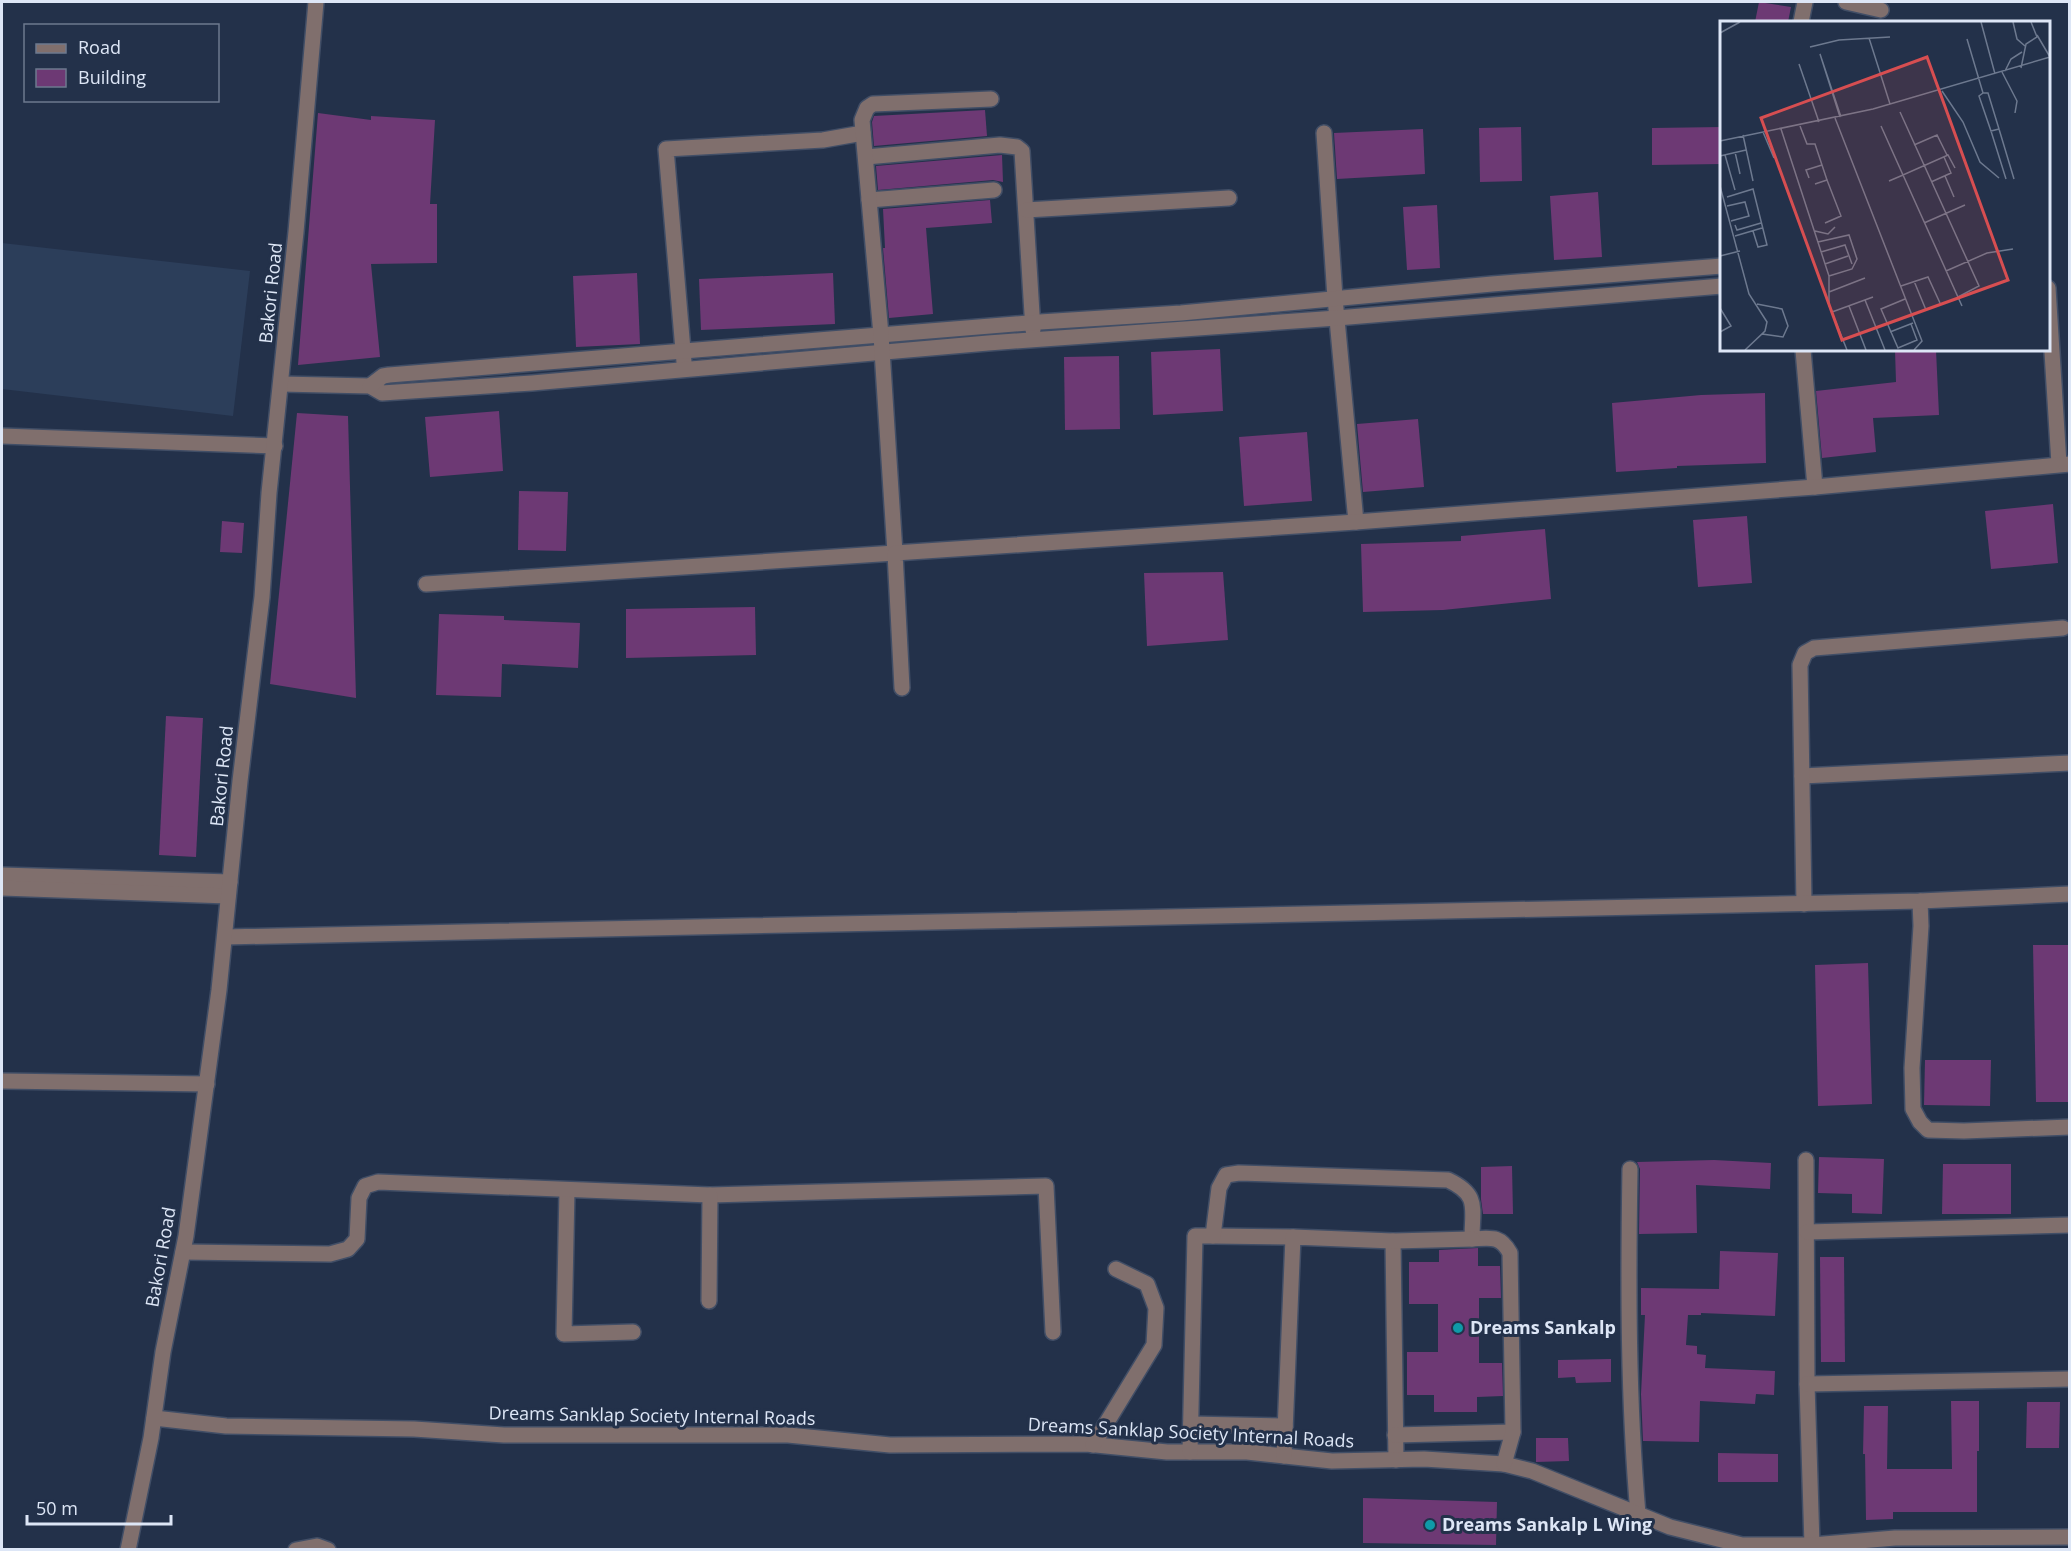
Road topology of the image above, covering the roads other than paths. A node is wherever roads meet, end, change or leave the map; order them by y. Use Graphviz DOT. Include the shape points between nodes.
graph roads {
  1 [pos="316,2"];
  2 [pos="1805,2"];
  3 [pos="1846,2"];
  4 [pos="1881,10"];
  5 [pos="1801,21"];
  6 [pos="991,99"];
  7 [pos="1324,133"];
  8 [pos="863,134"];
  9 [pos="866,157"];
  10 [pos="994,190"];
  11 [pos="1229,198"];
  12 [pos="869,200"];
  13 [pos="1026,210"];
  14 [pos="1720,266"];
  15 [pos="1720,286"];
  16 [pos="1335,298"];
  17 [pos="2050,300"];
  18 [pos="1337,318"];
  19 [pos="1033,323"];
  20 [pos="881,335"];
  21 [pos="1034,339"];
  22 [pos="1803,351"];
  23 [pos="683,352"];
  24 [pos="882,354"];
  25 [pos="684,370"];
  26 [pos="281,384"];
  27 [pos="369,386"];
  28 [pos="2,436"];
  29 [pos="275,446"];
  30 [pos="2064,464"];
  31 [pos="1815,487"];
  32 [pos="1356,522"];
  33 [pos="895,553"];
  34 [pos="426,584"];
  35 [pos="2063,628"];
  36 [pos="902,688"];
  37 [pos="2070,764"];
  38 [pos="1802,776"];
  39 [pos="2,874"];
  40 [pos="2,888"];
  41 [pos="229,889"];
  42 [pos="2070,894"];
  43 [pos="1920,902"];
  44 [pos="1804,904"];
  45 [pos="225,937"];
  46 [pos="2,1081"];
  47 [pos="207,1084"];
  48 [pos="2070,1128"];
  49 [pos="1806,1160"];
  50 [pos="1630,1169"];
  51 [pos="567,1190"];
  52 [pos="710,1194"];
  53 [pos="2070,1225"];
  54 [pos="1807,1232"];
  55 [pos="1213,1236"];
  56 [pos="1293,1237"];
  57 [pos="1472,1239"];
  58 [pos="1393,1241"];
  59 [pos="183,1252"];
  60 [pos="1116,1269"];
  61 [pos="709,1301"];
  62 [pos="633,1332"];
  63 [pos="1053,1332"];
  64 [pos="2070,1379"];
  65 [pos="1807,1384"];
  66 [pos="154,1418"];
  67 [pos="1191,1424"];
  68 [pos="1285,1426"];
  69 [pos="1512,1432"];
  70 [pos="1395,1435"];
  71 [pos="1093,1445"];
  72 [pos="1190,1452"];
  73 [pos="1284,1456"];
  74 [pos="1396,1460"];
  75 [pos="1504,1464"];
  76 [pos="1638,1514"];
  77 [pos="2070,1537"];
  78 [pos="1812,1545"];
  79 [pos="128,1550"];
  80 [pos="296,1550"];
  81 [pos="328,1550"];
  1 -- 26 [label="street, Bakori Road"];
  2 -- 5 [label="street"];
  3 -- 4 [label="street"];
  6 -- 8 [label="street" via="873,104 864,113"];
  7 -- 16 [label="street"];
  8 -- 9 [label="street"];
  8 -- 23 [label="street" via="824,140 666,149"];
  9 -- 12 [label="street"];
  9 -- 13 [label="street" via="1000,145 1017,147 1022,151"];
  10 -- 12 [label="street"];
  11 -- 13 [label="street"];
  12 -- 20 [label="street"];
  13 -- 19 [label="street"];
  14 -- 16 [label="street"];
  15 -- 18 [label="street"];
  16 -- 18 [label="street"];
  16 -- 19 [label="street"];
  17 -- 30 [label="street"];
  18 -- 21 [label="street"];
  18 -- 32 [label="street"];
  19 -- 20 [label="street"];
  19 -- 21 [label="street"];
  20 -- 23 [label="street"];
  20 -- 24 [label="street"];
  21 -- 24 [label="street"];
  22 -- 31 [label="street"];
  23 -- 25 [label="street"];
  23 -- 27 [label="street" via="389,375"];
  24 -- 25 [label="street"];
  24 -- 33 [label="street"];
  25 -- 27 [label="street" via="389,393"];
  26 -- 27 [label="street"];
  26 -- 29 [label="street, Bakori Road"];
  28 -- 29 [label="street"];
  29 -- 41 [label="street, Bakori Road"];
  30 -- 31 [label="street"];
  31 -- 32 [label="street"];
  32 -- 33 [label="street"];
  33 -- 34 [label="street"];
  33 -- 36 [label="street"];
  35 -- 38 [label="street" via="1814,648 1805,653 1800,665"];
  37 -- 38 [label="street"];
  38 -- 44 [label="street"];
  39 -- 41 [label="street"];
  40 -- 41 [label="street"];
  41 -- 45 [label="street, Bakori Road"];
  42 -- 43 [label="street"];
  43 -- 44 [label="street"];
  43 -- 48 [label="street" via="1912,1068 1913,1109 1920,1122 1928,1130 1940,1131"];
  44 -- 45 [label="street"];
  45 -- 47 [label="street, Bakori Road"];
  46 -- 47 [label="street"];
  47 -- 59 [label="street, Bakori Road"];
  49 -- 54 [label="street"];
  50 -- 76 [label="street" via="1628,1324"];
  51 -- 52 [label="street"];
  51 -- 59 [label="street" via="378,1182 365,1186 359,1198 357,1239 348,1249 330,1254"];
  51 -- 62 [label="street" via="564,1334"];
  52 -- 61 [label="street"];
  52 -- 63 [label="street" via="1046,1186"];
  53 -- 54 [label="street"];
  54 -- 65 [label="street"];
  55 -- 56 [label="street"];
  55 -- 57 [label="street" via="1219,1188 1226,1175 1239,1173 1448,1180 1464,1188 1472,1200"];
  55 -- 67 [label="street" via="1195,1236"];
  56 -- 58 [label="street"];
  56 -- 68 [label="street"];
  57 -- 58 [label="street"];
  57 -- 69 [label="street" via="1494,1238 1504,1243 1510,1253"];
  58 -- 70 [label="street"];
  59 -- 66 [label="street, Bakori Road"];
  60 -- 71 [label="street" via="1147,1284 1156,1308 1154,1345"];
  64 -- 65 [label="street"];
  65 -- 78 [label="street"];
  66 -- 71 [label="street, Dreams Sanklap Society Internal Roads" via="226,1426 414,1429 504,1435 789,1435 890,1445"];
  66 -- 79 [label="street, Bakori Road"];
  67 -- 68 [label="street"];
  67 -- 72 [label="street"];
  68 -- 73 [label="street"];
  69 -- 70 [label="street"];
  69 -- 75 [label="street"];
  70 -- 74 [label="street"];
  71 -- 72 [label="street, Dreams Sanklap Society Internal Roads"];
  72 -- 73 [label="street, Dreams Sanklap Society Internal Roads"];
  73 -- 74 [label="street, Dreams Sanklap Society Internal Roads" via="1332,1461"];
  74 -- 75 [label="street, Dreams Sanklap Society Internal Roads"];
  75 -- 76 [label="street, Dreams Sanklap Society Internal Roads"];
  76 -- 78 [label="street, Dreams Sanklap Society Internal Roads" via="1670,1527 1742,1545"];
  77 -- 78 [label="street, Dreams Sanklap Society Internal Roads" via="1895,1538"];
  80 -- 81 [label="street" via="316,1546"];
}
